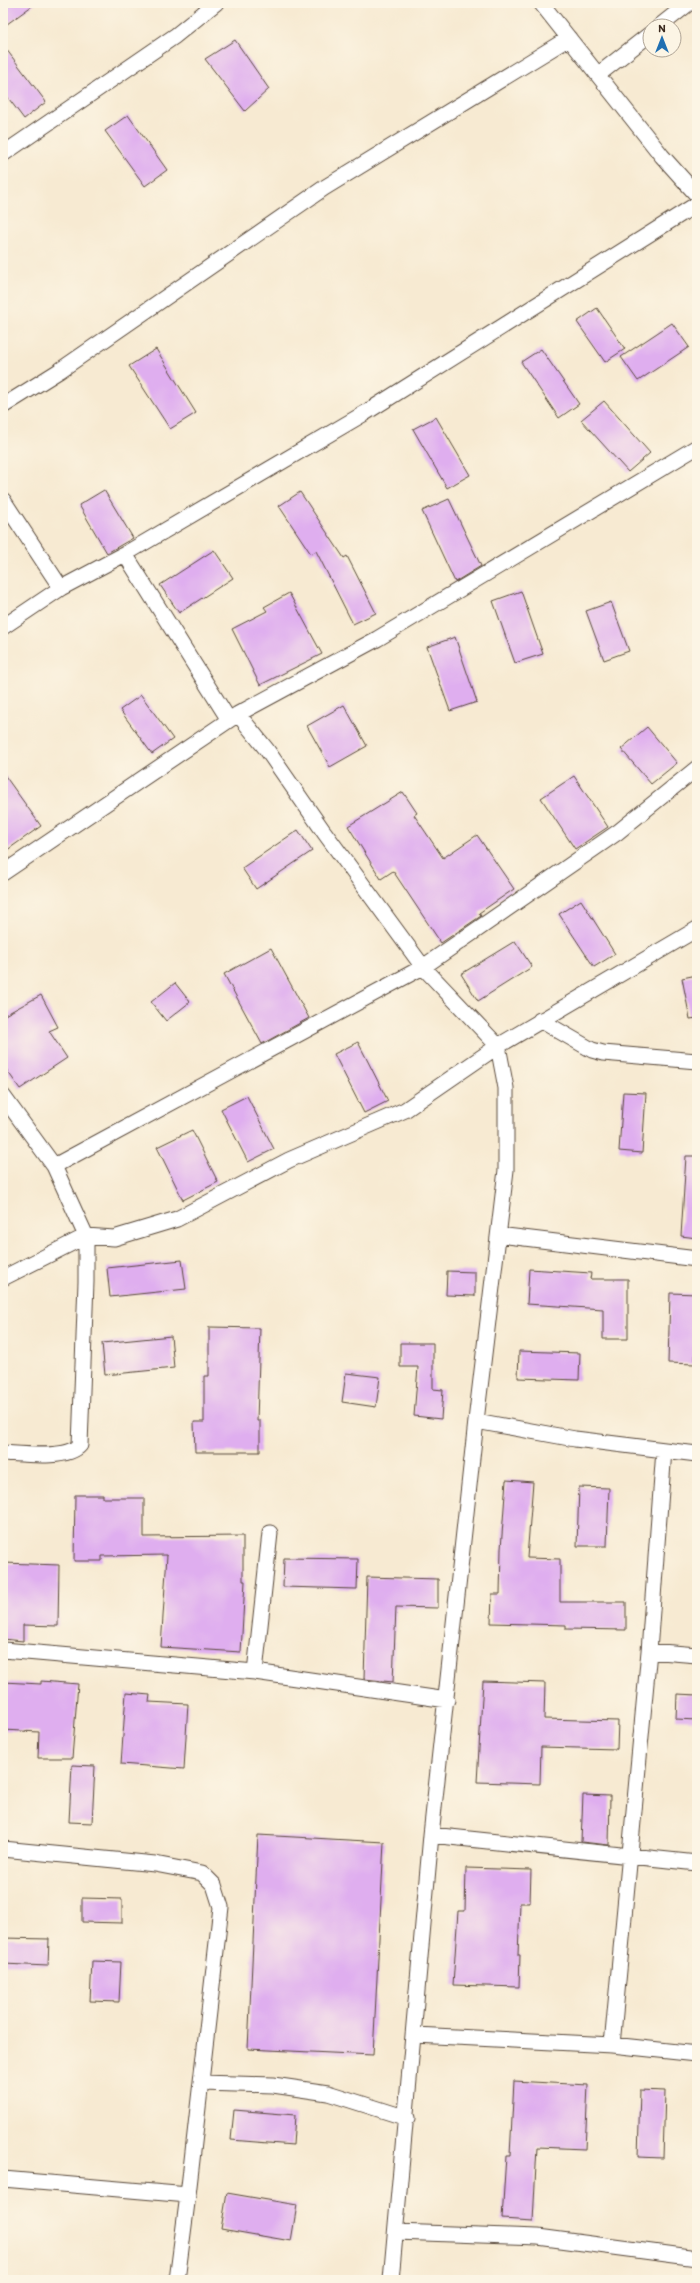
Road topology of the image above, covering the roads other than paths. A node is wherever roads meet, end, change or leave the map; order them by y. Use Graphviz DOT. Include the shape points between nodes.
graph roads {
  1 [pos="216,3"];
  2 [pos="541,3"];
  3 [pos="689,3"];
  4 [pos="670,18"];
  5 [pos="569,38"];
  6 [pos="642,40"];
  7 [pos="599,74"];
  8 [pos="3,154"];
  9 [pos="697,195"];
  10 [pos="697,204"];
  11 [pos="3,406"];
  12 [pos="697,447"];
  13 [pos="3,500"];
  14 [pos="125,554"];
  15 [pos="61,588"];
  16 [pos="3,627"];
  17 [pos="234,717"];
  18 [pos="697,768"];
  19 [pos="3,873"];
  20 [pos="697,929"];
  21 [pos="423,967"];
  22 [pos="540,1020"];
  23 [pos="498,1046"];
  24 [pos="697,1061"];
  25 [pos="3,1096"];
  26 [pos="54,1166"];
  27 [pos="499,1235"];
  28 [pos="86,1236"];
  29 [pos="697,1259"];
  30 [pos="3,1278"];
  31 [pos="476,1421"];
  32 [pos="664,1450"];
  33 [pos="3,1453"];
  34 [pos="697,1454"];
  35 [pos="270,1533"];
  36 [pos="3,1650"];
  37 [pos="649,1651"];
  38 [pos="697,1655"];
  39 [pos="255,1672"];
  40 [pos="448,1700"];
  41 [pos="431,1835"];
  42 [pos="3,1849"];
  43 [pos="630,1856"];
  44 [pos="697,1863"];
  45 [pos="415,2035"];
  46 [pos="612,2044"];
  47 [pos="697,2054"];
  48 [pos="201,2083"];
  49 [pos="407,2118"];
  50 [pos="3,2179"];
  51 [pos="188,2195"];
  52 [pos="396,2232"];
  53 [pos="697,2258"];
  54 [pos="177,2280"];
  55 [pos="391,2280"];
  1 -- 8 [label="street" via="175,36"];
  2 -- 5 [label="street"];
  3 -- 4 [label="street"];
  5 -- 7 [label="street"];
  5 -- 11 [label="street" via="324,188"];
  6 -- 7 [label="street"];
  7 -- 9 [label="street" via="662,156"];
  10 -- 14 [label="street" via="365,413"];
  12 -- 17 [label="street" via="377,639"];
  13 -- 15 [label="street"];
  14 -- 15 [label="street"];
  14 -- 17 [label="street"];
  15 -- 16 [label="street"];
  17 -- 19 [label="street"];
  17 -- 21 [label="street" via="267,750"];
  18 -- 21 [label="street" via="618,832"];
  20 -- 22 [label="street"];
  21 -- 23 [label="street"];
  21 -- 26 [label="street"];
  22 -- 23 [label="street"];
  22 -- 24 [label="street" via="592,1050 603,1053"];
  23 -- 27 [label="street" via="506,1096 506,1170"];
  23 -- 28 [label="street" via="405,1110 289,1160 178,1219 114,1238"];
  25 -- 26 [label="street"];
  26 -- 28 [label="street"];
  27 -- 29 [label="street"];
  27 -- 31 [label="street"];
  28 -- 30 [label="street"];
  28 -- 33 [label="street" via="80,1445 71,1452 40,1455"];
  31 -- 32 [label="street" via="574,1439"];
  31 -- 40 [label="street"];
  32 -- 34 [label="street"];
  32 -- 37 [label="street"];
  35 -- 39 [label="street"];
  36 -- 39 [label="street"];
  37 -- 38 [label="street"];
  37 -- 43 [label="street"];
  39 -- 40 [label="street"];
  40 -- 41 [label="street"];
  41 -- 43 [label="street"];
  41 -- 45 [label="street"];
  42 -- 48 [label="street" via="155,1864 202,1874 214,1885 221,1907"];
  43 -- 44 [label="street"];
  43 -- 46 [label="street"];
  45 -- 46 [label="street"];
  45 -- 49 [label="street"];
  46 -- 47 [label="street"];
  48 -- 49 [label="street" via="273,2084 328,2093"];
  48 -- 51 [label="street"];
  49 -- 52 [label="street"];
  50 -- 51 [label="street"];
  51 -- 54 [label="street"];
  52 -- 53 [label="street" via="538,2238"];
  52 -- 55 [label="street"];
}
